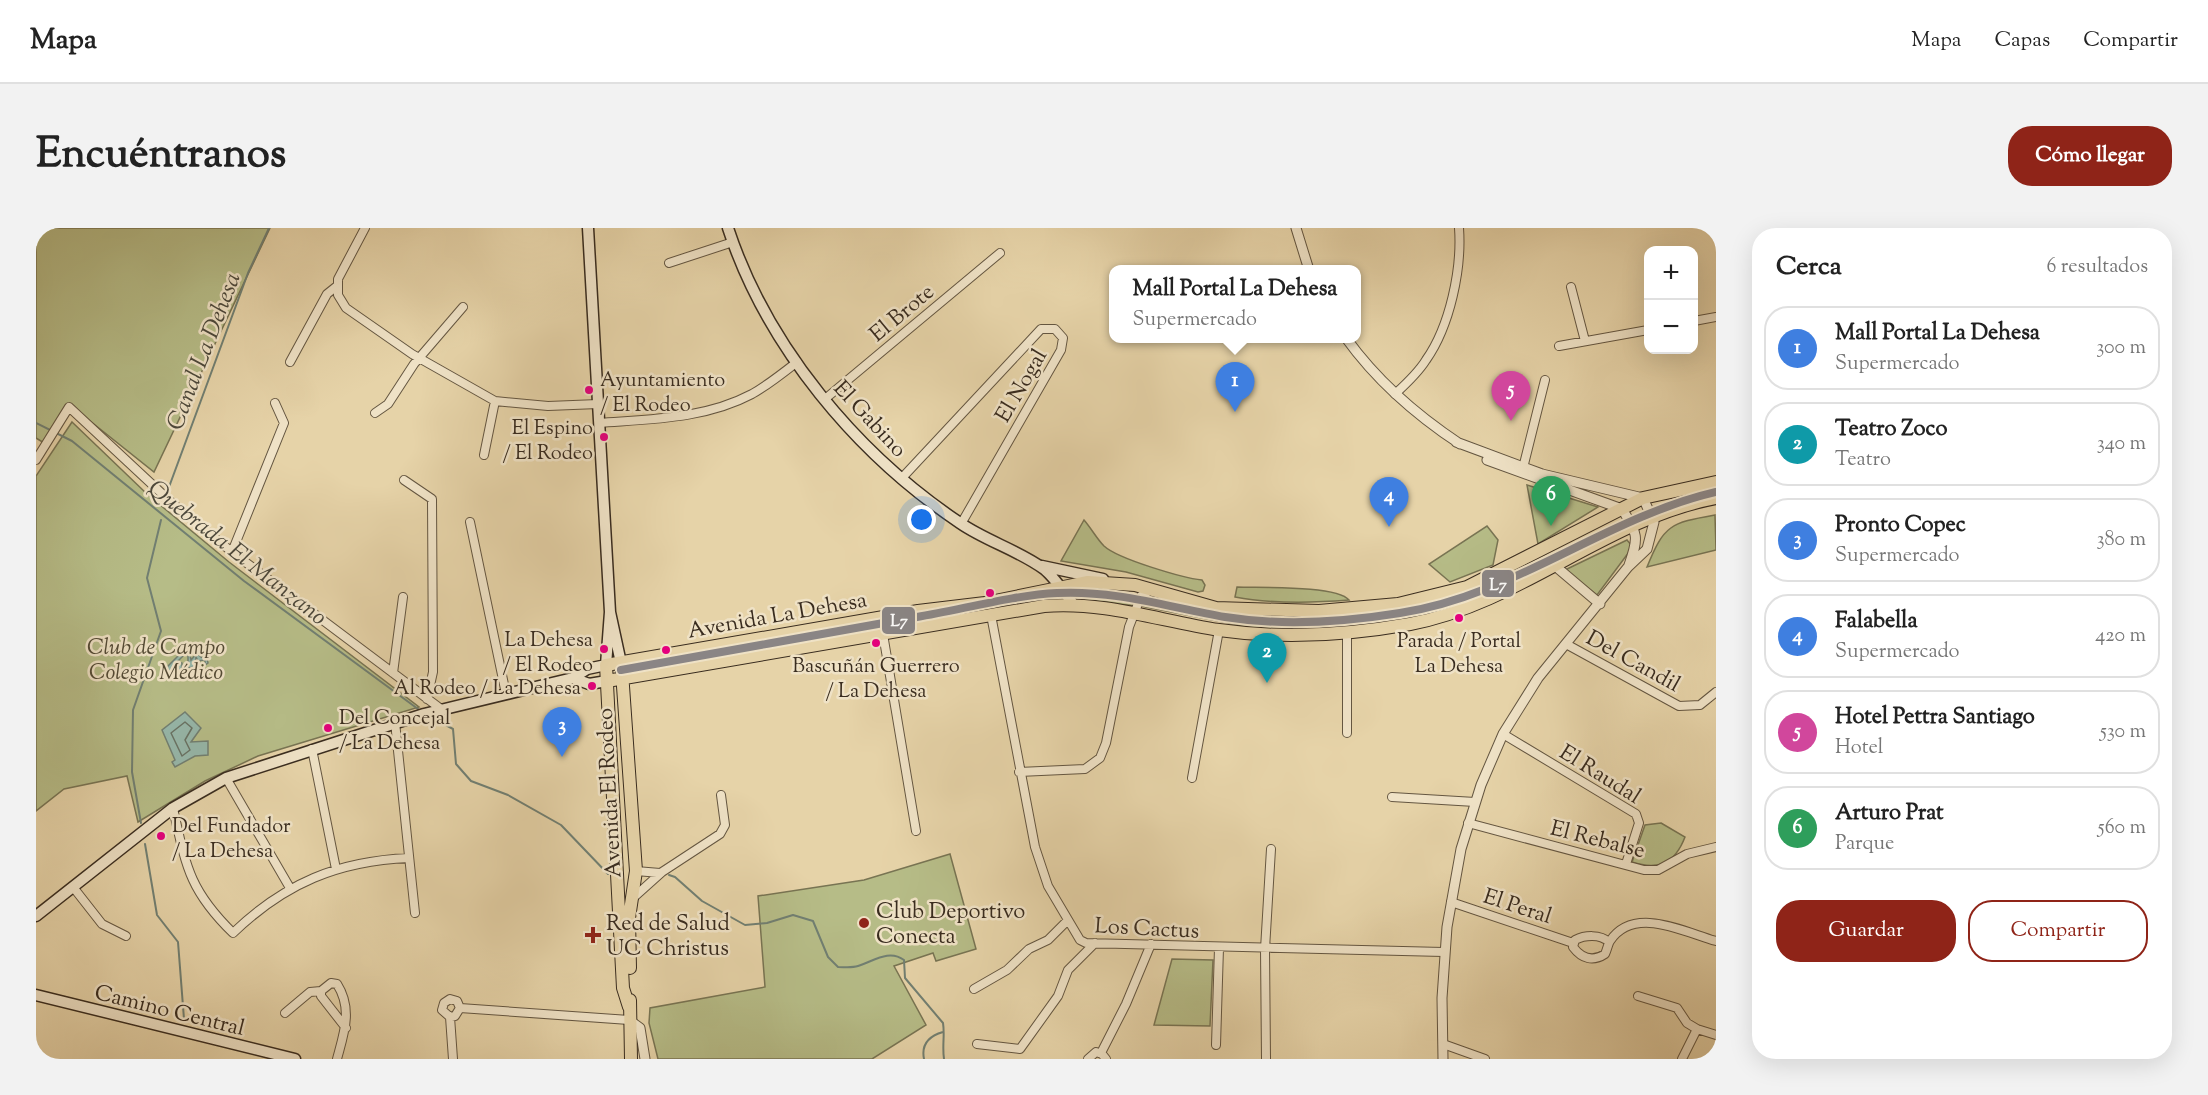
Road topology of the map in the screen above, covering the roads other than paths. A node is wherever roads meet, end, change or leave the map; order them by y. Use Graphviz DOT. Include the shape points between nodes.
graph roads {
  1 [pos="366,228"];
  2 [pos="588,228"];
  3 [pos="728,228"];
  4 [pos="1296,228"];
  5 [pos="1459,228"];
  6 [pos="733,242"];
  7 [pos="1000,253"];
  8 [pos="669,263"];
  9 [pos="1307,265"];
  10 [pos="337,286"];
  11 [pos="1572,287"];
  12 [pos="463,307"];
  13 [pos="1716,317"];
  14 [pos="1698,320"];
  15 [pos="1644,331"];
  16 [pos="1585,341"];
  17 [pos="1349,343"];
  18 [pos="1559,346"];
  19 [pos="420,359"];
  20 [pos="290,362"];
  21 [pos="797,362"];
  22 [pos="1545,380"];
  23 [pos="1395,394"];
  24 [pos="825,399"];
  25 [pos="495,401"];
  26 [pos="275,403"];
  27 [pos="598,404"];
  28 [pos="375,413"];
  29 [pos="599,423"];
  30 [pos="1456,442"];
  31 [pos="484,455"];
  32 [pos="36,460"];
  33 [pos="1523,468"];
  34 [pos="902,479"];
  35 [pos="404,480"];
  36 [pos="1716,482"];
  37 [pos="1643,498"];
  38 [pos="1716,498"];
  39 [pos="1622,509"];
  40 [pos="1652,515"];
  41 [pos="470,522"];
  42 [pos="961,524"];
  43 [pos="1632,525"];
  44 [pos="232,552"];
  45 [pos="1037,565"];
  46 [pos="1554,565"];
  47 [pos="1628,567"];
  48 [pos="1127,584"];
  49 [pos="1060,587"];
  50 [pos="1151,590"];
  51 [pos="403,597"];
  52 [pos="1429,598"];
  53 [pos="1073,604"];
  54 [pos="1600,604"];
  55 [pos="610,612"];
  56 [pos="1134,612"];
  57 [pos="990,615"];
  58 [pos="1411,623"];
  59 [pos="1219,630"];
  60 [pos="1347,631"];
  61 [pos="883,634"];
  62 [pos="1566,644"];
  63 [pos="621,663"];
  64 [pos="606,665"];
  65 [pos="393,673"];
  66 [pos="573,678"];
  67 [pos="622,679"];
  68 [pos="607,681"];
  69 [pos="1716,692"];
  70 [pos="506,694"];
  71 [pos="427,699"];
  72 [pos="441,709"];
  73 [pos="395,722"];
  74 [pos="1347,733"];
  75 [pos="1503,734"];
  76 [pos="312,749"];
  77 [pos="611,757"];
  78 [pos="628,760"];
  79 [pos="1019,772"];
  80 [pos="226,778"];
  81 [pos="1192,778"];
  82 [pos="721,795"];
  83 [pos="1392,797"];
  84 [pos="1475,802"];
  85 [pos="173,808"];
  86 [pos="1468,823"];
  87 [pos="916,831"];
  88 [pos="1716,847"];
  89 [pos="1271,849"];
  90 [pos="410,858"];
  91 [pos="1626,864"];
  92 [pos="336,869"];
  93 [pos="636,871"];
  94 [pos="662,873"];
  95 [pos="74,886"];
  96 [pos="290,888"];
  97 [pos="633,898"];
  98 [pos="1451,902"];
  99 [pos="415,913"];
  100 [pos="36,916"];
  101 [pos="1067,921"];
  102 [pos="126,936"];
  103 [pos="1716,941"];
  104 [pos="1609,942"];
  105 [pos="1095,943"];
  106 [pos="1573,943"];
  107 [pos="1151,944"];
  108 [pos="1219,948"];
  109 [pos="1265,949"];
  110 [pos="1445,952"];
  111 [pos="974,989"];
  112 [pos="321,991"];
  113 [pos="36,995"];
  114 [pos="1638,996"];
  115 [pos="629,1007"];
  116 [pos="460,1008"];
  117 [pos="285,1013"];
  118 [pos="450,1017"];
  119 [pos="629,1020"];
  120 [pos="346,1028"];
  121 [pos="1696,1029"];
  122 [pos="1716,1035"];
  123 [pos="977,1044"];
  124 [pos="1443,1044"];
  125 [pos="1216,1046"];
  126 [pos="1103,1056"];
  127 [pos="295,1059"];
  128 [pos="337,1059"];
  129 [pos="453,1059"];
  130 [pos="631,1059"];
  131 [pos="645,1059"];
  132 [pos="1088,1059"];
  133 [pos="1266,1059"];
  134 [pos="1443,1059"];
  135 [pos="1485,1059"];
  136 [pos="1682,1059"];
  1 -- 10 [label="street" via="341,270"];
  2 -- 27 [label="main road, Avenida El Rodeo"];
  3 -- 6 [label="main road, El Gabino"];
  4 -- 9 [label="street"];
  5 -- 23 [label="street" via="1460,262 1436,344 1426,361"];
  6 -- 8 [label="street"];
  6 -- 21 [label="main road, El Gabino" via="766,311"];
  7 -- 24 [label="street, El Brote"];
  10 -- 19 [label="street" via="346,308"];
  10 -- 20 [label="street" via="327,294"];
  11 -- 16 [label="street"];
  12 -- 19 [label="street"];
  13 -- 14 [label="street"];
  15 -- 16 [label="street"];
  16 -- 18 [label="street"];
  17 -- 23 [label="street"];
  19 -- 25 [label="street"];
  19 -- 28 [label="street" via="388,404"];
  21 -- 24 [label="main road, El Gabino"];
  21 -- 29 [label="street" via="760,389 719,408"];
  22 -- 33 [label="street"];
  23 -- 30 [label="street"];
  24 -- 34 [label="main road, El Gabino" via="865,445"];
  25 -- 27 [label="street" via="548,406"];
  25 -- 31 [label="street"];
  26 -- 44 [label="street" via="284,423"];
  27 -- 29 [label="main road, Avenida El Rodeo"];
  29 -- 55 [label="main road, Avenida El Rodeo"];
  30 -- 33 [label="street"];
  30 -- 39 [label="street" via="1502,467"];
  32 -- 44 [label="street" via="69,407 172,503"];
  33 -- 37 [label="street"];
  34 -- 42 [label="main road, El Gabino"];
  34 -- 42 [label="street, El Nogal" via="1041,329 1054,329 1063,338 1061,350"];
  35 -- 71 [label="street" via="432,499 433,672"];
  36 -- 37 [label="main road, Avenida La Dehesa"];
  37 -- 39 [label="main road, Avenida La Dehesa"];
  37 -- 40 [label="street"];
  38 -- 40 [label="main road, Avenida La Dehesa"];
  39 -- 43 [label="street"];
  39 -- 52 [label="main road, Avenida La Dehesa" via="1498,573"];
  40 -- 43 [label="main road, Avenida La Dehesa"];
  40 -- 47 [label="street" via="1653,530 1647,549"];
  41 -- 70 [label="street"];
  42 -- 45 [label="main road, El Gabino"];
  43 -- 46 [label="main road, Avenida La Dehesa"];
  43 -- 47 [label="street" via="1638,542"];
  44 -- 65 [label="street"];
  45 -- 48 [label="main road, El Gabino"];
  45 -- 49 [label="main road, El Gabino"];
  46 -- 54 [label="street"];
  46 -- 58 [label="main road, Avenida La Dehesa" via="1480,603"];
  47 -- 54 [label="street"];
  48 -- 49 [label="main road, Avenida La Dehesa" via="1088,582"];
  48 -- 50 [label="main road, Avenida La Dehesa"];
  49 -- 53 [label="main road, El Gabino"];
  49 -- 63 [label="main road, Avenida La Dehesa"];
  50 -- 52 [label="main road, Avenida La Dehesa" via="1216,608 1268,610 1357,609"];
  50 -- 56 [label="street" via="1141,596"];
  51 -- 65 [label="street"];
  52 -- 58 [label="main road"];
  53 -- 56 [label="main road, Avenida La Dehesa"];
  53 -- 57 [label="main road, Avenida La Dehesa"];
  54 -- 62 [label="street"];
  55 -- 63 [label="main road, Avenida El Rodeo"];
  55 -- 64 [label="main road, Avenida El Rodeo"];
  56 -- 59 [label="main road, Avenida La Dehesa"];
  56 -- 79 [label="street" via="1100,759 1084,769"];
  57 -- 61 [label="main road, Avenida La Dehesa"];
  57 -- 79 [label="street, Los Cactus"];
  58 -- 60 [label="main road, Avenida La Dehesa"];
  59 -- 60 [label="main road, Avenida La Dehesa" via="1278,635"];
  59 -- 81 [label="street"];
  60 -- 74 [label="street"];
  61 -- 67 [label="main road, Avenida La Dehesa"];
  61 -- 87 [label="street"];
  62 -- 69 [label="street, Del Candil" via="1679,706 1700,705"];
  62 -- 75 [label="street" via="1532,687"];
  63 -- 64 [label="main road, Avenida La Dehesa"];
  63 -- 67 [label="main road, Avenida El Rodeo"];
  64 -- 66 [label="main road, Avenida La Dehesa" via="587,669"];
  64 -- 68 [label="main road, Avenida El Rodeo"];
  65 -- 71 [label="street"];
  66 -- 68 [label="main road, Avenida La Dehesa" via="589,684"];
  66 -- 70 [label="main road, Avenida La Dehesa"];
  67 -- 68 [label="main road, Avenida La Dehesa"];
  67 -- 78 [label="main road, Avenida El Rodeo"];
  68 -- 77 [label="main road, Avenida El Rodeo"];
  70 -- 72 [label="main road, Avenida La Dehesa"];
  71 -- 72 [label="street"];
  72 -- 73 [label="main road, Avenida La Dehesa"];
  73 -- 76 [label="main road, Avenida La Dehesa"];
  73 -- 90 [label="street"];
  75 -- 84 [label="street"];
  75 -- 91 [label="street, El Raudal" via="1636,814 1640,823"];
  76 -- 80 [label="main road, Avenida La Dehesa"];
  76 -- 92 [label="street"];
  77 -- 78 [label="main road" via="621,751"];
  77 -- 115 [label="main road, Avenida El Rodeo" via="623,988"];
  78 -- 93 [label="main road, Avenida El Rodeo"];
  79 -- 101 [label="street, Los Cactus" via="1041,867"];
  80 -- 85 [label="main road, Avenida La Dehesa"];
  80 -- 96 [label="street"];
  82 -- 94 [label="street" via="723,831"];
  83 -- 84 [label="street"];
  84 -- 86 [label="street"];
  85 -- 95 [label="main road, Avenida La Dehesa"];
  85 -- 96 [label="street" via="194,886 233,933 256,911"];
  86 -- 91 [label="street, El Rebalse"];
  86 -- 98 [label="street"];
  88 -- 91 [label="street, El Rebalse" via="1687,854 1658,870"];
  89 -- 109 [label="street"];
  90 -- 92 [label="street" via="375,860"];
  90 -- 99 [label="street"];
  92 -- 96 [label="street"];
  93 -- 94 [label="street"];
  93 -- 97 [label="main road, Avenida El Rodeo"];
  94 -- 97 [label="street"];
  95 -- 100 [label="main road, Avenida La Dehesa"];
  95 -- 102 [label="street" via="102,924"];
  97 -- 115 [label="main road, Avenida El Rodeo" via="629,918"];
  98 -- 106 [label="street, El Peral"];
  98 -- 110 [label="street"];
  101 -- 105 [label="street, Los Cactus" via="1080,940"];
  101 -- 111 [label="street" via="1007,970"];
  103 -- 104 [label="street, El Peral" via="1644,921 1631,924"];
  104 -- 106 [label="street, El Peral" via="1594,936 1578,938"];
  104 -- 106 [label="street, El Peral" via="1605,954 1590,959 1575,951"];
  105 -- 107 [label="street, Los Cactus"];
  105 -- 123 [label="street" via="1068,970 1058,996 1020,1049"];
  107 -- 108 [label="street, Los Cactus"];
  107 -- 126 [label="street"];
  108 -- 109 [label="street, Los Cactus"];
  108 -- 125 [label="street"];
  109 -- 110 [label="street, Los Cactus"];
  109 -- 133 [label="street"];
  110 -- 124 [label="street"];
  112 -- 117 [label="street" via="310,992"];
  112 -- 120 [label="street" via="324,1002"];
  112 -- 120 [label="street" via="331,983 337,984 345,1002"];
  113 -- 127 [label="main road, Camino Central"];
  114 -- 121 [label="street" via="1677,1008"];
  115 -- 119 [label="main road, Avenida El Rodeo"];
  116 -- 118 [label="street"];
  116 -- 118 [label="street" via="454,999 444,1003 444,1013"];
  116 -- 119 [label="street"];
  118 -- 129 [label="street"];
  119 -- 130 [label="main road, Avenida El Rodeo"];
  119 -- 131 [label="street, Avenida El Rodeo" via="640,1028"];
  120 -- 128 [label="street"];
  121 -- 122 [label="street"];
  121 -- 136 [label="street"];
  124 -- 134 [label="street"];
  124 -- 135 [label="street"];
  126 -- 132 [label="street" via="1092,1053"];
}
